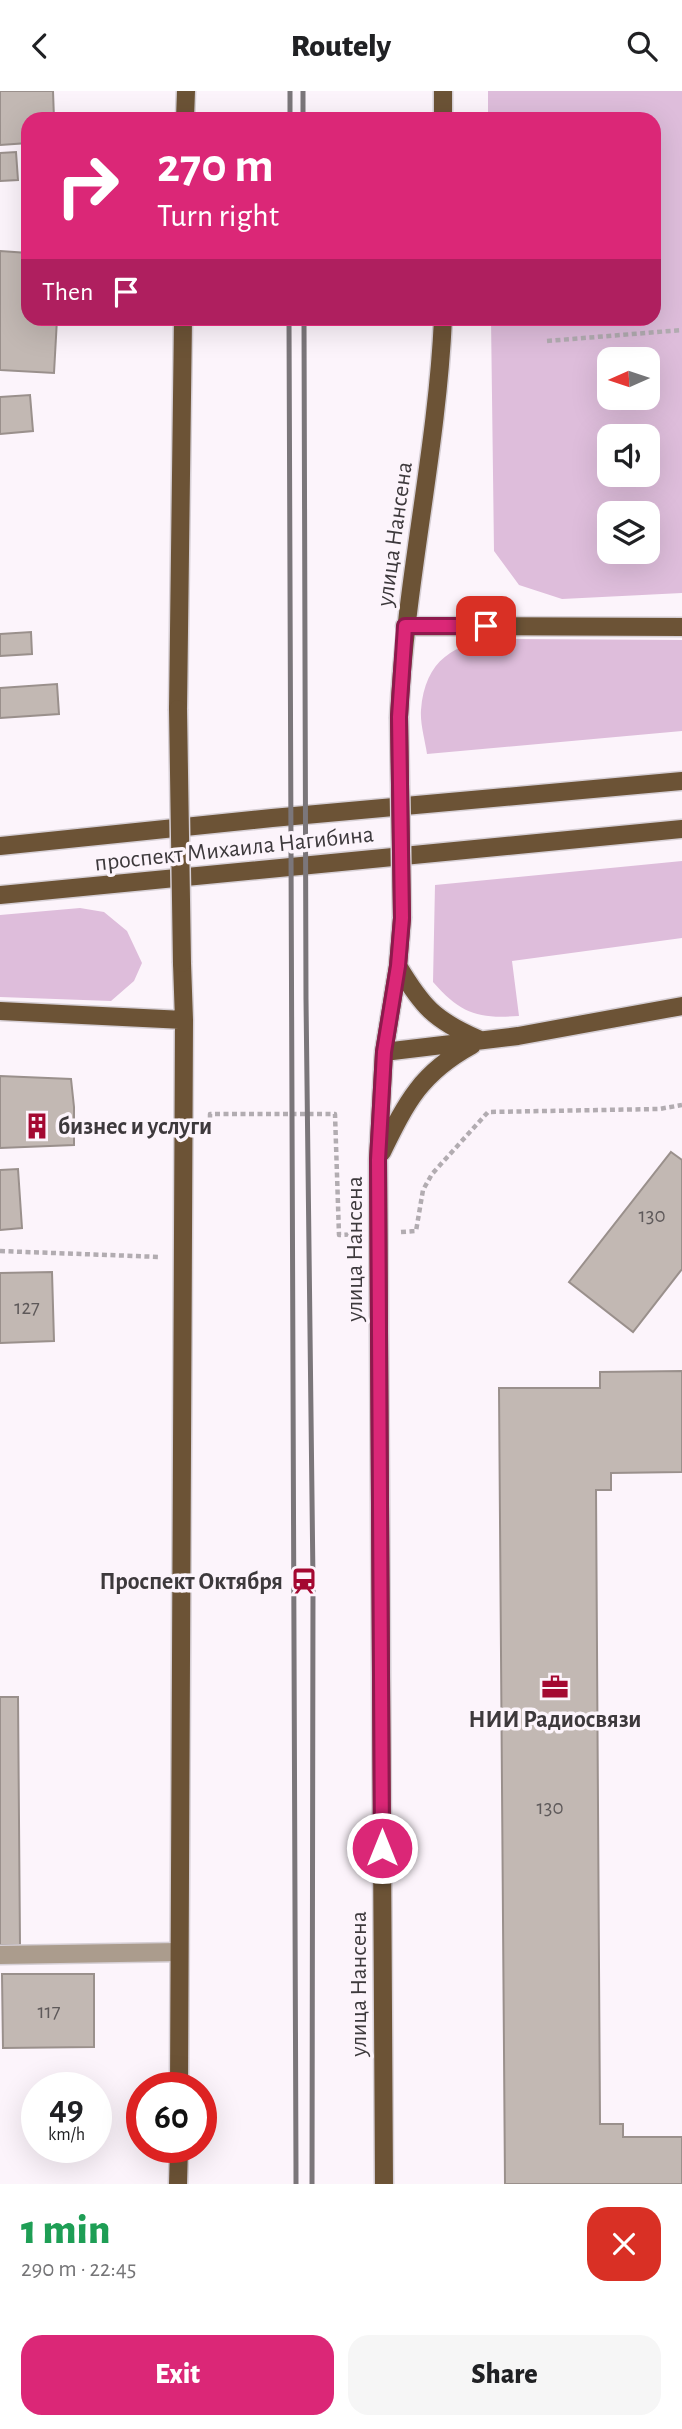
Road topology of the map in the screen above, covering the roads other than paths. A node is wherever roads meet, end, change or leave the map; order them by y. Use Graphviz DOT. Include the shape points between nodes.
graph roads {
  1 [pos="186,91"];
  2 [pos="443,91"];
  3 [pos="185,112"];
  4 [pos="443,112"];
  5 [pos="183,326"];
  6 [pos="443,326"];
  7 [pos="405,626"];
  8 [pos="682,627"];
  9 [pos="682,781"];
  10 [pos="682,829"];
  11 [pos="0,846"];
  12 [pos="0,895"];
  13 [pos="398,966"];
  14 [pos="682,1006"];
  15 [pos="0,1011"];
  16 [pos="184,1020"];
  17 [pos="482,1040"];
  18 [pos="384,1052"];
  19 [pos="378,1160"];
  20 [pos="179,1952"];
  21 [pos="0,1955"];
  22 [pos="179,2072"];
  23 [pos="178,2163"];
  24 [pos="178,2184"];
  25 [pos="384,2184"];
  1 -- 3 [label="main road"];
  2 -- 4 [label="main road"];
  5 -- 16 [label="main road, bridge" via="178,709"];
  6 -- 7 [label="main road, улица Нансена" via="433,433"];
  7 -- 8 [label="main road"];
  7 -- 13 [label="main road, улица Нансена, bridge" via="399,717 402,918"];
  9 -- 11 [label="main road, проспект Михаила Нагибина"];
  10 -- 12 [label="main road, проспект Михаила Нагибина"];
  13 -- 17 [label="main road" via="434,1015"];
  13 -- 18 [label="main road, улица Нансена"];
  14 -- 17 [label="main road"];
  15 -- 16 [label="main road"];
  16 -- 20 [label="main road"];
  17 -- 18 [label="main road"];
  17 -- 19 [label="main road" via="426,1077"];
  18 -- 19 [label="main road, улица Нансена"];
  19 -- 25 [label="main road, улица Нансена"];
  20 -- 21 [label="lane"];
  20 -- 22 [label="main road"];
  23 -- 24 [label="main road"];
}
